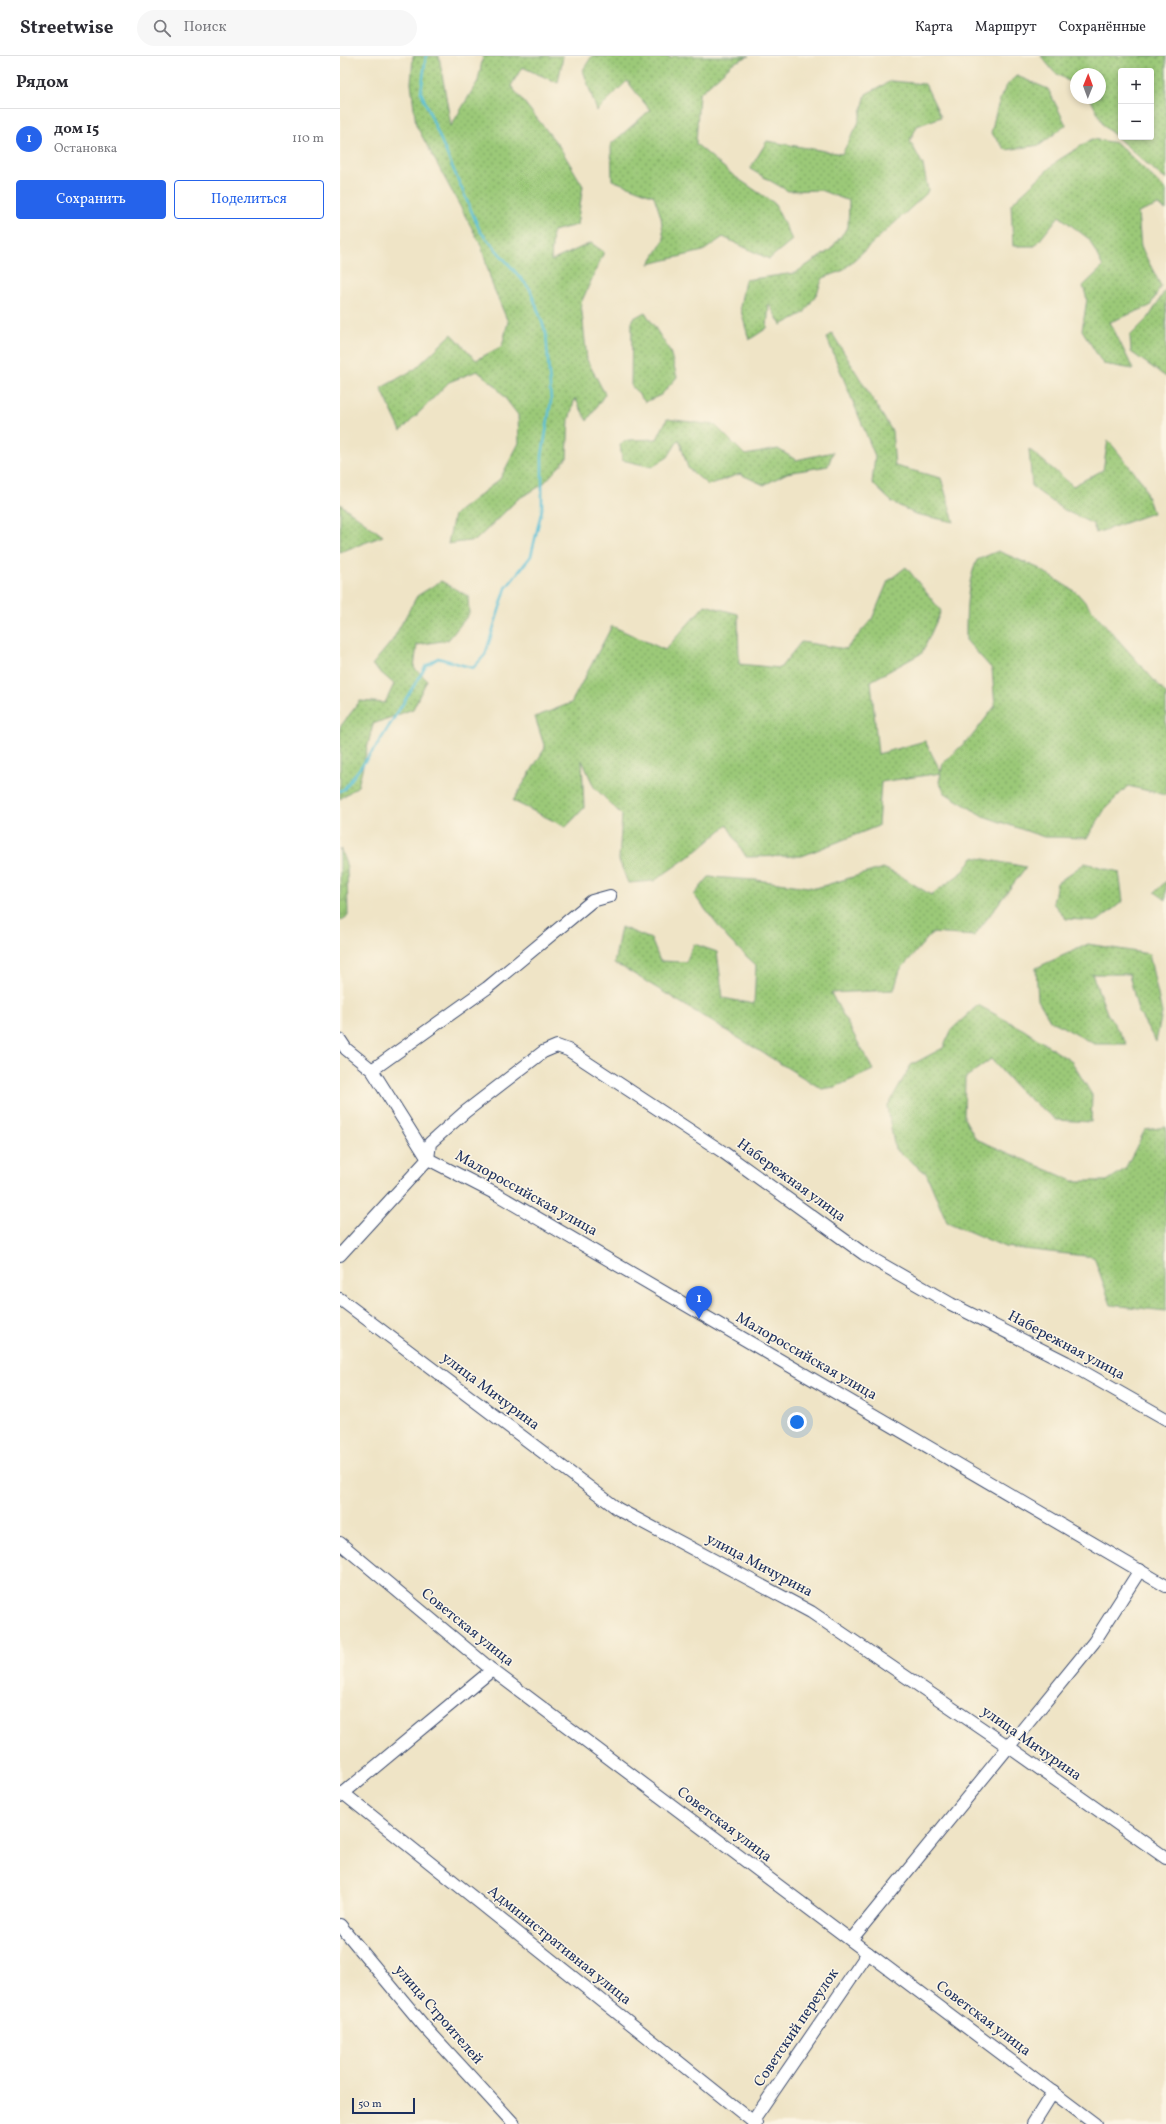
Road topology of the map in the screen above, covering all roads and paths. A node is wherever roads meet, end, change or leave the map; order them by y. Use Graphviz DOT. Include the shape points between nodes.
graph roads {
  1 [pos="610,896"];
  2 [pos="342,1047"];
  3 [pos="372,1070"];
  4 [pos="428,1159"];
  5 [pos="340,1256"];
  6 [pos="340,1299"];
  7 [pos="1166,1418"];
  8 [pos="340,1543"];
  9 [pos="1140,1570"];
  10 [pos="1166,1586"];
  11 [pos="492,1670"];
  12 [pos="1009,1747"];
  13 [pos="341,1795"];
  14 [pos="1166,1858"];
  15 [pos="340,1925"];
  16 [pos="851,1940"];
  17 [pos="868,1954"];
  18 [pos="1053,2092"];
  19 [pos="754,2123"];
  20 [pos="514,2124"];
  21 [pos="1033,2124"];
  22 [pos="1095,2124"];
  1 -- 3 [label="street" via="592,902 487,988"];
  2 -- 3 [label="street"];
  3 -- 4 [label="street"];
  4 -- 5 [label="street"];
  4 -- 7 [label="street, Набережная улица" via="430,1143 544,1052 557,1046 568,1050 723,1152 864,1254 951,1304 1066,1362"];
  4 -- 9 [label="street, Малороссийская улица" via="498,1195"];
  6 -- 12 [label="street, улица Мичурина" via="618,1509 811,1612"];
  8 -- 11 [label="street, Советская улица"];
  9 -- 10 [label="street, Малороссийская улица"];
  9 -- 12 [label="street" via="1094,1642"];
  11 -- 13 [label="street"];
  11 -- 16 [label="street, Советская улица"];
  12 -- 14 [label="street, улица Мичурина"];
  12 -- 16 [label="street"];
  13 -- 19 [label="street, Административная улица"];
  15 -- 20 [label="street, улица Строителей" via="424,2026"];
  16 -- 17 [label="street, Советская улица"];
  17 -- 18 [label="street, Советская улица"];
  17 -- 19 [label="street, Советский переулок"];
  18 -- 21 [label="street"];
  18 -- 22 [label="street, Советская улица"];
}
